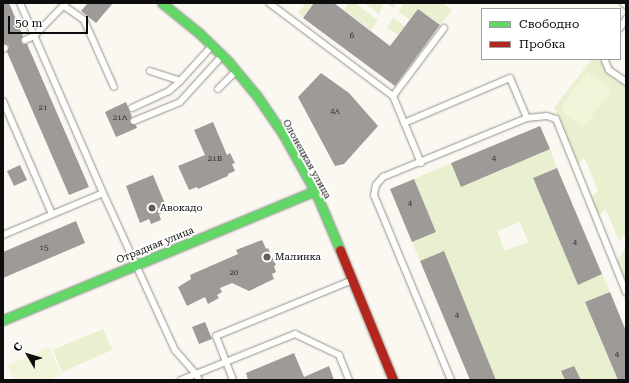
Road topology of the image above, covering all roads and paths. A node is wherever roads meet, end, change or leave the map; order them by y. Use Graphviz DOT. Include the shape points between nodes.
graph roads {
  1 [pos="20,3"];
  2 [pos="162,3"];
  3 [pos="269,3"];
  4 [pos="623,3"];
  5 [pos="64,5"];
  6 [pos="626,5"];
  7 [pos="444,28"];
  8 [pos="34,36"];
  9 [pos="25,40"];
  10 [pos="212,46"];
  11 [pos="222,56"];
  12 [pos="605,60"];
  13 [pos="150,71"];
  14 [pos="236,71"];
  15 [pos="180,81"];
  16 [pos="626,82"];
  17 [pos="114,87"];
  18 [pos="218,89"];
  19 [pos="393,96"];
  20 [pos="3,101"];
  21 [pos="132,108"];
  22 [pos="527,118"];
  23 [pos="134,121"];
  24 [pos="404,123"];
  25 [pos="421,163"];
  26 [pos="315,191"];
  27 [pos="103,193"];
  28 [pos="52,214"];
  29 [pos="3,234"];
  30 [pos="136,264"];
  31 [pos="352,281"];
  32 [pos="626,292"];
  33 [pos="3,320"];
  34 [pos="225,362"];
  35 [pos="197,377"];
  36 [pos="180,380"];
  37 [pos="233,380"];
  38 [pos="349,380"];
  39 [pos="393,380"];
  40 [pos="451,380"];
  1 -- 8 [label="lane"];
  2 -- 10 [label="street, Олонецкая улица"];
  3 -- 19 [label="lane"];
  4 -- 6 [label="lane"];
  5 -- 8 [label="lane"];
  5 -- 17 [label="lane" via="84,20"];
  7 -- 19 [label="lane"];
  8 -- 9 [label="lane"];
  8 -- 27 [label="lane"];
  10 -- 11 [label="street, Олонецкая улица"];
  10 -- 15 [label="lane"];
  11 -- 14 [label="street, Олонецкая улица"];
  11 -- 23 [label="lane" via="180,102"];
  12 -- 16 [label="lane" via="610,70"];
  13 -- 15 [label="lane"];
  14 -- 18 [label="lane"];
  14 -- 26 [label="street, Олонецкая улица" via="283,134"];
  15 -- 21 [label="lane" via="169,91"];
  19 -- 24 [label="lane"];
  20 -- 28 [label="lane"];
  22 -- 24 [label="lane" via="510,78"];
  22 -- 25 [label="lane"];
  22 -- 32 [label="lane" via="547,116 556,119"];
  24 -- 25 [label="lane"];
  25 -- 40 [label="lane" via="383,177 376,185 374,195"];
  26 -- 30 [label="street, Отрадная улица"];
  26 -- 31 [label="street, Олонецкая улица"];
  27 -- 28 [label="lane"];
  27 -- 30 [label="lane"];
  28 -- 29 [label="lane"];
  30 -- 33 [label="street, Отрадная улица"];
  30 -- 35 [label="lane" via="175,350"];
  31 -- 34 [label="lane" via="216,336"];
  31 -- 39 [label="street, Олонецкая улица"];
  34 -- 35 [label="lane"];
  34 -- 37 [label="lane"];
  34 -- 38 [label="lane" via="295,334 339,355"];
  35 -- 36 [label="lane"];
}
